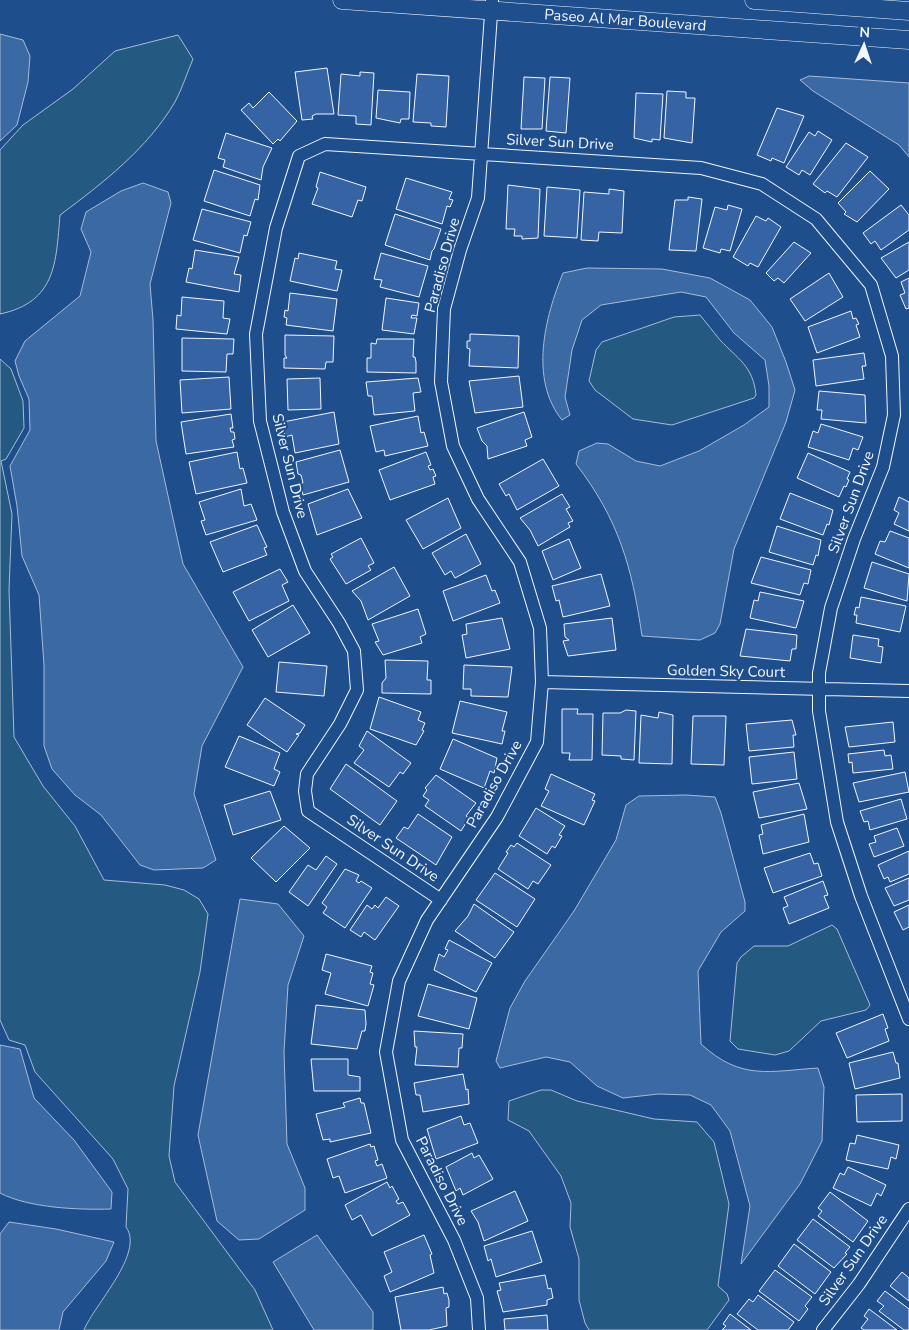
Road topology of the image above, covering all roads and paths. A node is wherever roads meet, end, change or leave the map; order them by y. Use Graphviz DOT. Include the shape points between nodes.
graph roads {
  1 [pos="342,0"];
  2 [pos="754,0"];
  3 [pos="492,5"];
  4 [pos="909,11"];
  5 [pos="909,40"];
  6 [pos="480,154"];
  7 [pos="542,682"];
  8 [pos="819,689"];
  9 [pos="909,691"];
  10 [pos="441,900"];
  11 [pos="909,1020"];
  12 [pos="909,1208"];
  13 [pos="479,1330"];
  14 [pos="823,1330"];
  1 -- 3 [label="main road, Paseo Al Mar Boulevard"];
  2 -- 4 [label="main road"];
  3 -- 5 [label="main road, Paseo Al Mar Boulevard"];
  3 -- 6 [label="street, Paradiso Drive"];
  6 -- 7 [label="street, Paradiso Drive" via="478,198 444,309 441,382 453,446 478,499 520,562 540,628"];
  6 -- 8 [label="street, Silver Sun Drive" via="701,168 762,184 816,219 871,285 892,356 894,415 883,467 831,608"];
  6 -- 10 [label="street, Silver Sun Drive" via="324,144 299,156 276,228 256,334 260,421 283,512 305,571 354,651 357,690 340,724 307,774 308,811"];
  7 -- 8 [label="street, Golden Sky Court"];
  7 -- 10 [label="street, Paradiso Drive" via="537,742 497,817"];
  8 -- 9 [label="street, Golden Sky Court"];
  8 -- 11 [label="street, Silver Sun Drive" via="819,711 837,822 861,896"];
  10 -- 13 [label="street, Paradiso Drive" via="427,920 399,981 386,1052 402,1140 454,1240 477,1298"];
  12 -- 14 [label="street, Silver Sun Drive" via="859,1284"];
}
